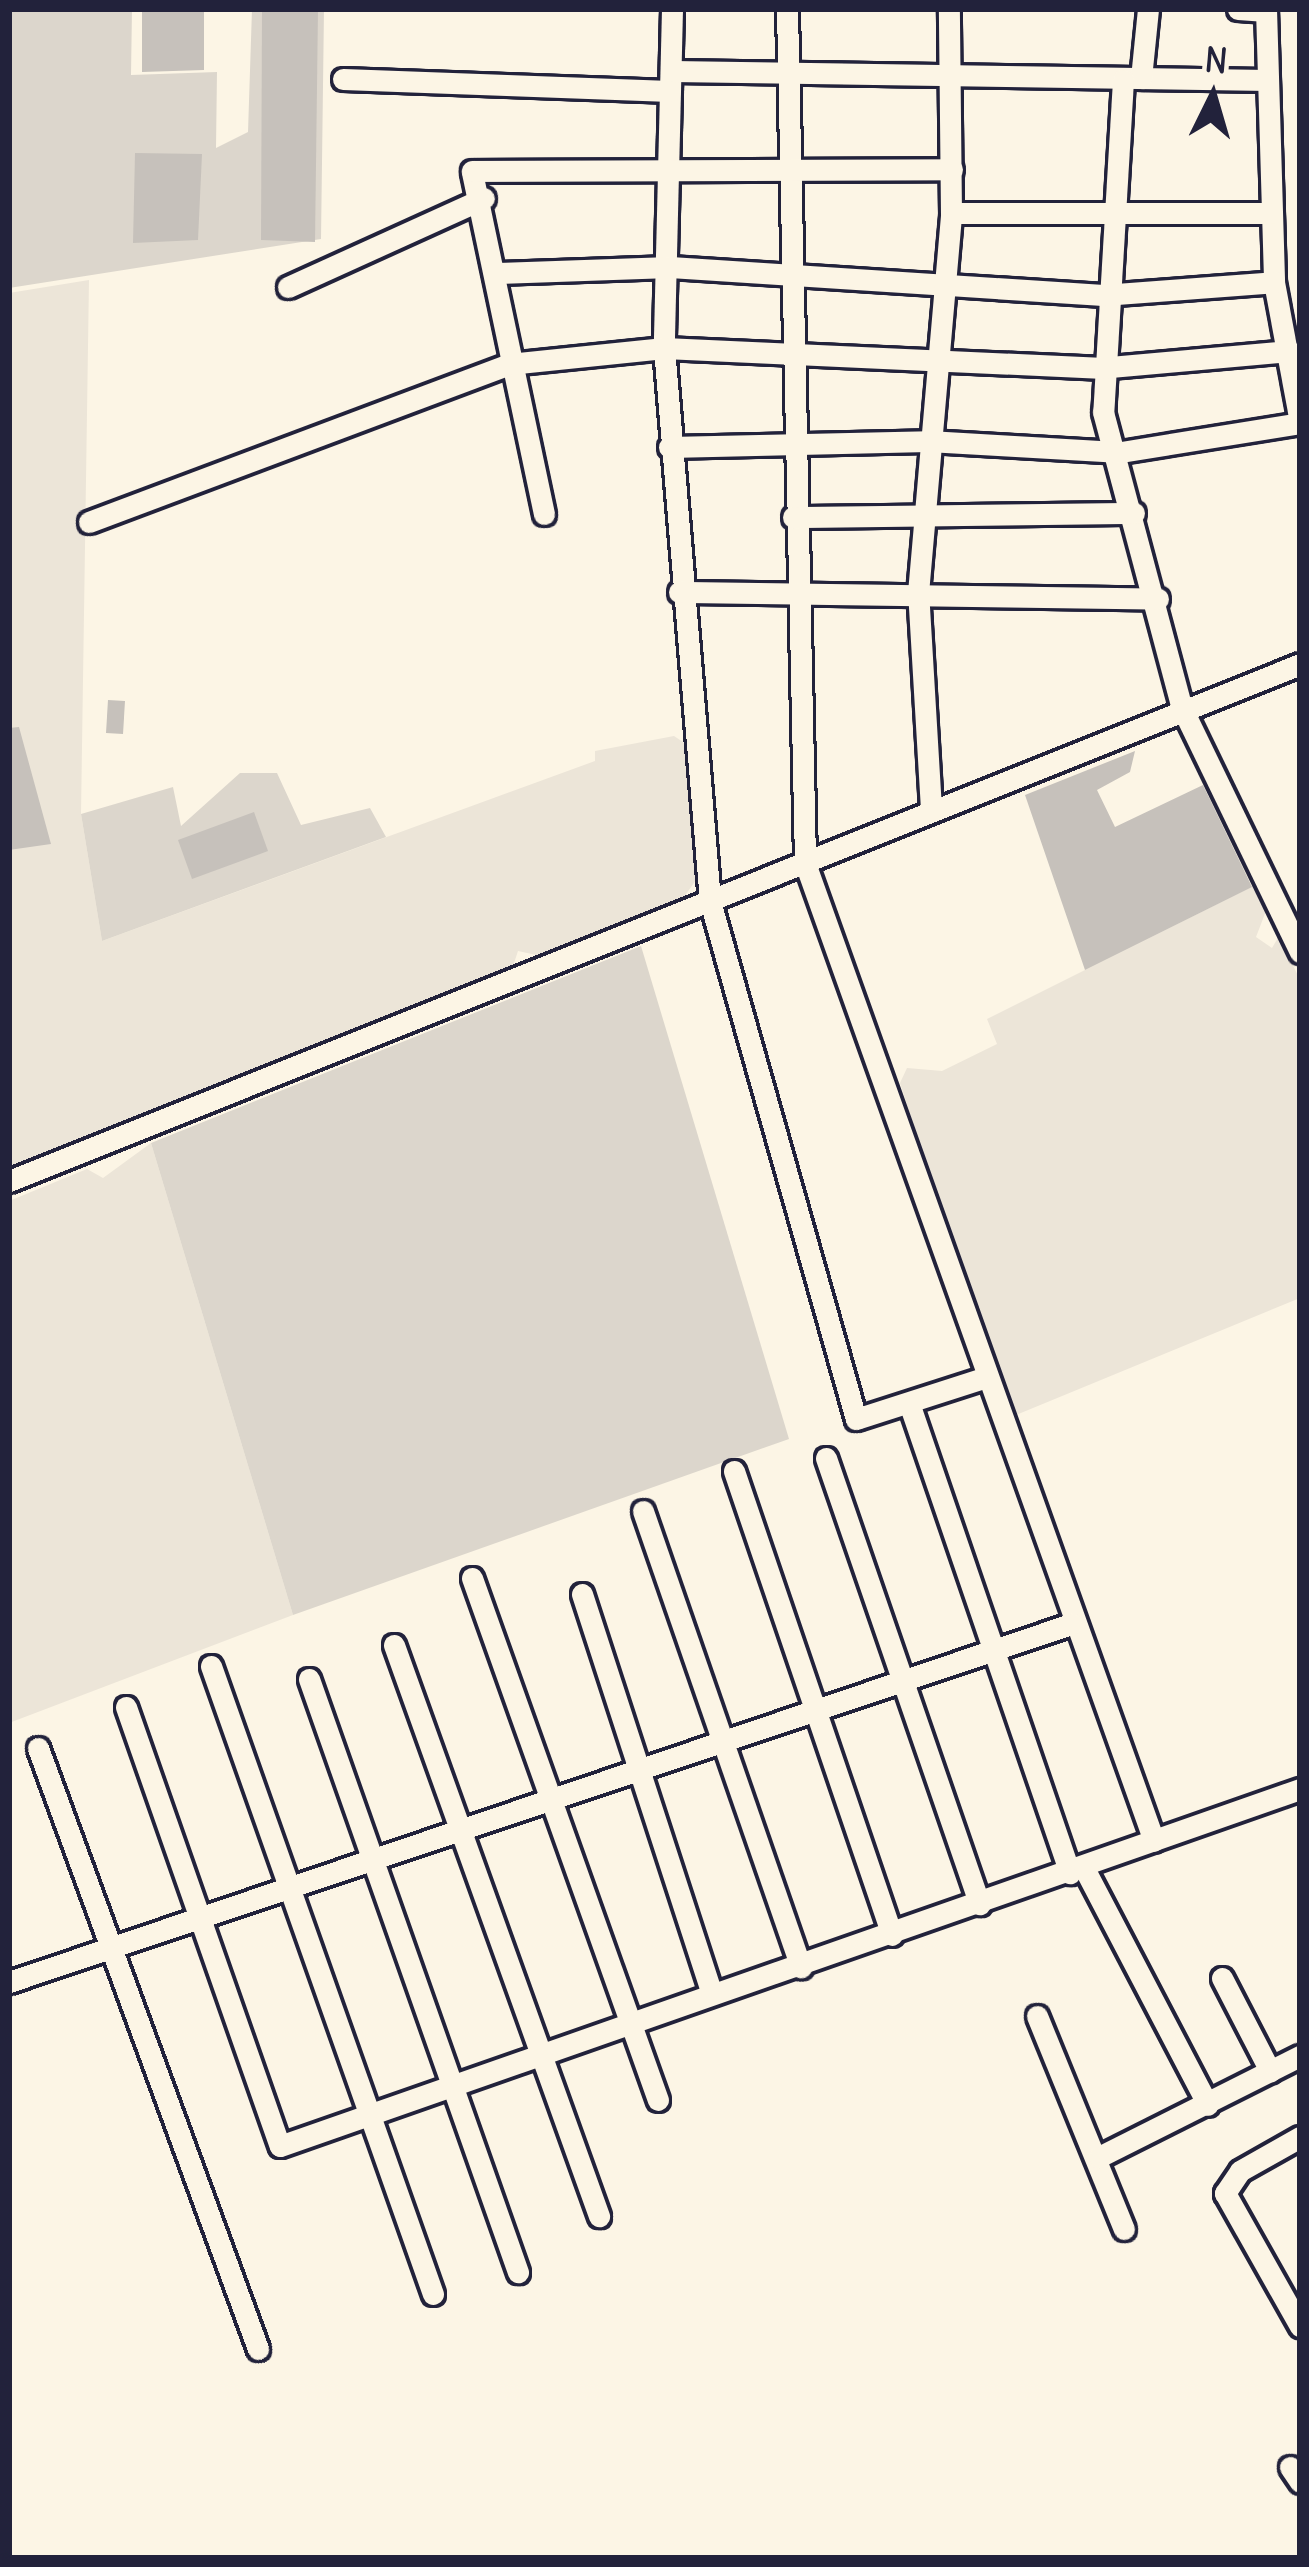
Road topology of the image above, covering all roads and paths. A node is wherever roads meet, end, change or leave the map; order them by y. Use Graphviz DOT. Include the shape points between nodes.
graph roads {
  1 [pos="672,9"];
  2 [pos="787,9"];
  3 [pos="949,9"];
  4 [pos="1148,9"];
  5 [pos="1238,9"];
  6 [pos="1266,10"];
  7 [pos="790,67"];
  8 [pos="952,70"];
  9 [pos="343,79"];
  10 [pos="1132,79"];
  11 [pos="1268,80"];
  12 [pos="671,81"];
  13 [pos="952,170"];
  14 [pos="670,176"];
  15 [pos="792,177"];
  16 [pos="484,198"];
  17 [pos="1115,208"];
  18 [pos="951,213"];
  19 [pos="1270,213"];
  20 [pos="670,267"];
  21 [pos="498,273"];
  22 [pos="796,273"];
  23 [pos="1274,282"];
  24 [pos="941,284"];
  25 [pos="288,287"];
  26 [pos="1103,296"];
  27 [pos="664,348"];
  28 [pos="1289,351"];
  29 [pos="797,353"];
  30 [pos="935,358"];
  31 [pos="509,364"];
  32 [pos="1099,368"];
  33 [pos="1300,422"];
  34 [pos="928,441"];
  35 [pos="795,443"];
  36 [pos="669,447"];
  37 [pos="1121,452"];
  38 [pos="1134,513"];
  39 [pos="544,514"];
  40 [pos="793,517"];
  41 [pos="920,518"];
  42 [pos="89,522"];
  43 [pos="679,592"];
  44 [pos="798,592"];
  45 [pos="918,593"];
  46 [pos="1158,599"];
  47 [pos="1300,664"];
  48 [pos="1182,709"];
  49 [pos="932,809"];
  50 [pos="805,863"];
  51 [pos="710,901"];
  52 [pos="1300,952"];
  53 [pos="9,1181"];
  54 [pos="987,1377"];
  55 [pos="909,1403"];
  56 [pos="826,1458"];
  57 [pos="734,1471"];
  58 [pos="643,1511"];
  59 [pos="472,1578"];
  60 [pos="581,1594"];
  61 [pos="1071,1624"];
  62 [pos="394,1645"];
  63 [pos="987,1655"];
  64 [pos="211,1666"];
  65 [pos="309,1679"];
  66 [pos="904,1684"];
  67 [pos="126,1707"];
  68 [pos="814,1717"];
  69 [pos="723,1745"];
  70 [pos="38,1748"];
  71 [pos="641,1773"];
  72 [pos="1300,1789"];
  73 [pos="546,1802"];
  74 [pos="460,1830"];
  75 [pos="1154,1841"];
  76 [pos="375,1862"];
  77 [pos="1077,1870"];
  78 [pos="292,1894"];
  79 [pos="980,1904"];
  80 [pos="202,1922"];
  81 [pos="892,1935"];
  82 [pos="119,1948"];
  83 [pos="801,1967"];
  84 [pos="1222,1978"];
  85 [pos="9,1982"];
  86 [pos="712,1993"];
  87 [pos="1037,2016"];
  88 [pos="632,2024"];
  89 [pos="539,2054"];
  90 [pos="1300,2056"];
  91 [pos="1270,2072"];
  92 [pos="454,2086"];
  93 [pos="658,2100"];
  94 [pos="1208,2105"];
  95 [pos="364,2118"];
  96 [pos="1300,2137"];
  97 [pos="1099,2158"];
  98 [pos="599,2216"];
  99 [pos="1124,2230"];
  100 [pos="518,2272"];
  101 [pos="433,2294"];
  102 [pos="1300,2326"];
  103 [pos="258,2349"];
  1 -- 12 [label="street"];
  2 -- 7 [label="street"];
  3 -- 8 [label="street"];
  4 -- 10 [label="street"];
  5 -- 6 [label="street"];
  6 -- 11 [label="street"];
  7 -- 8 [label="street"];
  7 -- 12 [label="street"];
  7 -- 15 [label="street"];
  8 -- 10 [label="street"];
  8 -- 13 [label="street"];
  9 -- 12 [label="street"];
  10 -- 11 [label="street"];
  10 -- 17 [label="street"];
  11 -- 19 [label="street"];
  12 -- 14 [label="street"];
  13 -- 15 [label="street"];
  13 -- 18 [label="street"];
  14 -- 15 [label="street"];
  14 -- 16 [label="street" via="472,171"];
  14 -- 20 [label="street"];
  15 -- 22 [label="street"];
  16 -- 21 [label="street"];
  16 -- 25 [label="street"];
  17 -- 18 [label="street"];
  17 -- 19 [label="street"];
  17 -- 26 [label="street"];
  18 -- 24 [label="street"];
  19 -- 23 [label="street"];
  20 -- 21 [label="street"];
  20 -- 22 [label="street"];
  20 -- 27 [label="street"];
  21 -- 31 [label="street"];
  22 -- 24 [label="street"];
  22 -- 29 [label="street"];
  23 -- 26 [label="street"];
  23 -- 28 [label="street"];
  24 -- 26 [label="street"];
  24 -- 30 [label="street"];
  26 -- 32 [label="street"];
  27 -- 29 [label="street"];
  27 -- 31 [label="street"];
  27 -- 36 [label="street"];
  28 -- 32 [label="street"];
  28 -- 33 [label="street"];
  29 -- 30 [label="street"];
  29 -- 35 [label="street"];
  30 -- 32 [label="street"];
  30 -- 34 [label="street"];
  31 -- 39 [label="street"];
  31 -- 42 [label="street"];
  32 -- 37 [label="street"];
  33 -- 37 [label="street"];
  34 -- 35 [label="street"];
  34 -- 37 [label="street"];
  34 -- 41 [label="street"];
  35 -- 36 [label="street"];
  35 -- 40 [label="street"];
  36 -- 43 [label="street"];
  37 -- 38 [label="street"];
  38 -- 41 [label="street"];
  38 -- 46 [label="street"];
  40 -- 41 [label="street"];
  40 -- 44 [label="street"];
  41 -- 45 [label="street"];
  43 -- 44 [label="street"];
  43 -- 51 [label="street"];
  44 -- 45 [label="street"];
  44 -- 50 [label="street"];
  45 -- 46 [label="street"];
  45 -- 49 [label="street"];
  46 -- 48 [label="street"];
  47 -- 48 [label="street"];
  48 -- 49 [label="street"];
  48 -- 52 [label="street"];
  49 -- 50 [label="street"];
  50 -- 51 [label="street"];
  50 -- 54 [label="street"];
  51 -- 53 [label="street"];
  51 -- 55 [label="street" via="856,1419"];
  54 -- 55 [label="street"];
  54 -- 61 [label="street"];
  55 -- 63 [label="street"];
  56 -- 66 [label="street"];
  57 -- 68 [label="street"];
  58 -- 69 [label="street"];
  59 -- 73 [label="street"];
  60 -- 71 [label="street"];
  61 -- 63 [label="street"];
  61 -- 75 [label="street"];
  62 -- 74 [label="street"];
  63 -- 66 [label="street"];
  63 -- 77 [label="street"];
  64 -- 78 [label="street"];
  65 -- 76 [label="street"];
  66 -- 68 [label="street"];
  66 -- 79 [label="street"];
  67 -- 80 [label="street"];
  68 -- 69 [label="street"];
  68 -- 81 [label="street"];
  69 -- 71 [label="street"];
  69 -- 83 [label="street"];
  70 -- 82 [label="street"];
  71 -- 73 [label="street"];
  71 -- 86 [label="street"];
  72 -- 75 [label="street"];
  73 -- 74 [label="street"];
  73 -- 88 [label="street"];
  74 -- 76 [label="street"];
  74 -- 89 [label="street"];
  75 -- 77 [label="street"];
  76 -- 78 [label="street"];
  76 -- 92 [label="street"];
  77 -- 79 [label="street"];
  77 -- 94 [label="street"];
  78 -- 80 [label="street"];
  78 -- 95 [label="street"];
  79 -- 81 [label="street"];
  80 -- 82 [label="street"];
  80 -- 95 [label="street" via="280,2146"];
  81 -- 83 [label="street"];
  82 -- 85 [label="street"];
  82 -- 103 [label="street"];
  83 -- 86 [label="street"];
  84 -- 91 [label="street"];
  86 -- 88 [label="street"];
  87 -- 97 [label="street"];
  88 -- 89 [label="street"];
  88 -- 93 [label="street"];
  89 -- 92 [label="street"];
  89 -- 98 [label="street"];
  90 -- 91 [label="street"];
  91 -- 94 [label="street"];
  92 -- 95 [label="street"];
  92 -- 100 [label="street"];
  94 -- 97 [label="street"];
  95 -- 101 [label="street"];
  96 -- 102 [label="street" via="1240,2171 1225,2193"];
  97 -- 99 [label="street"];
}
